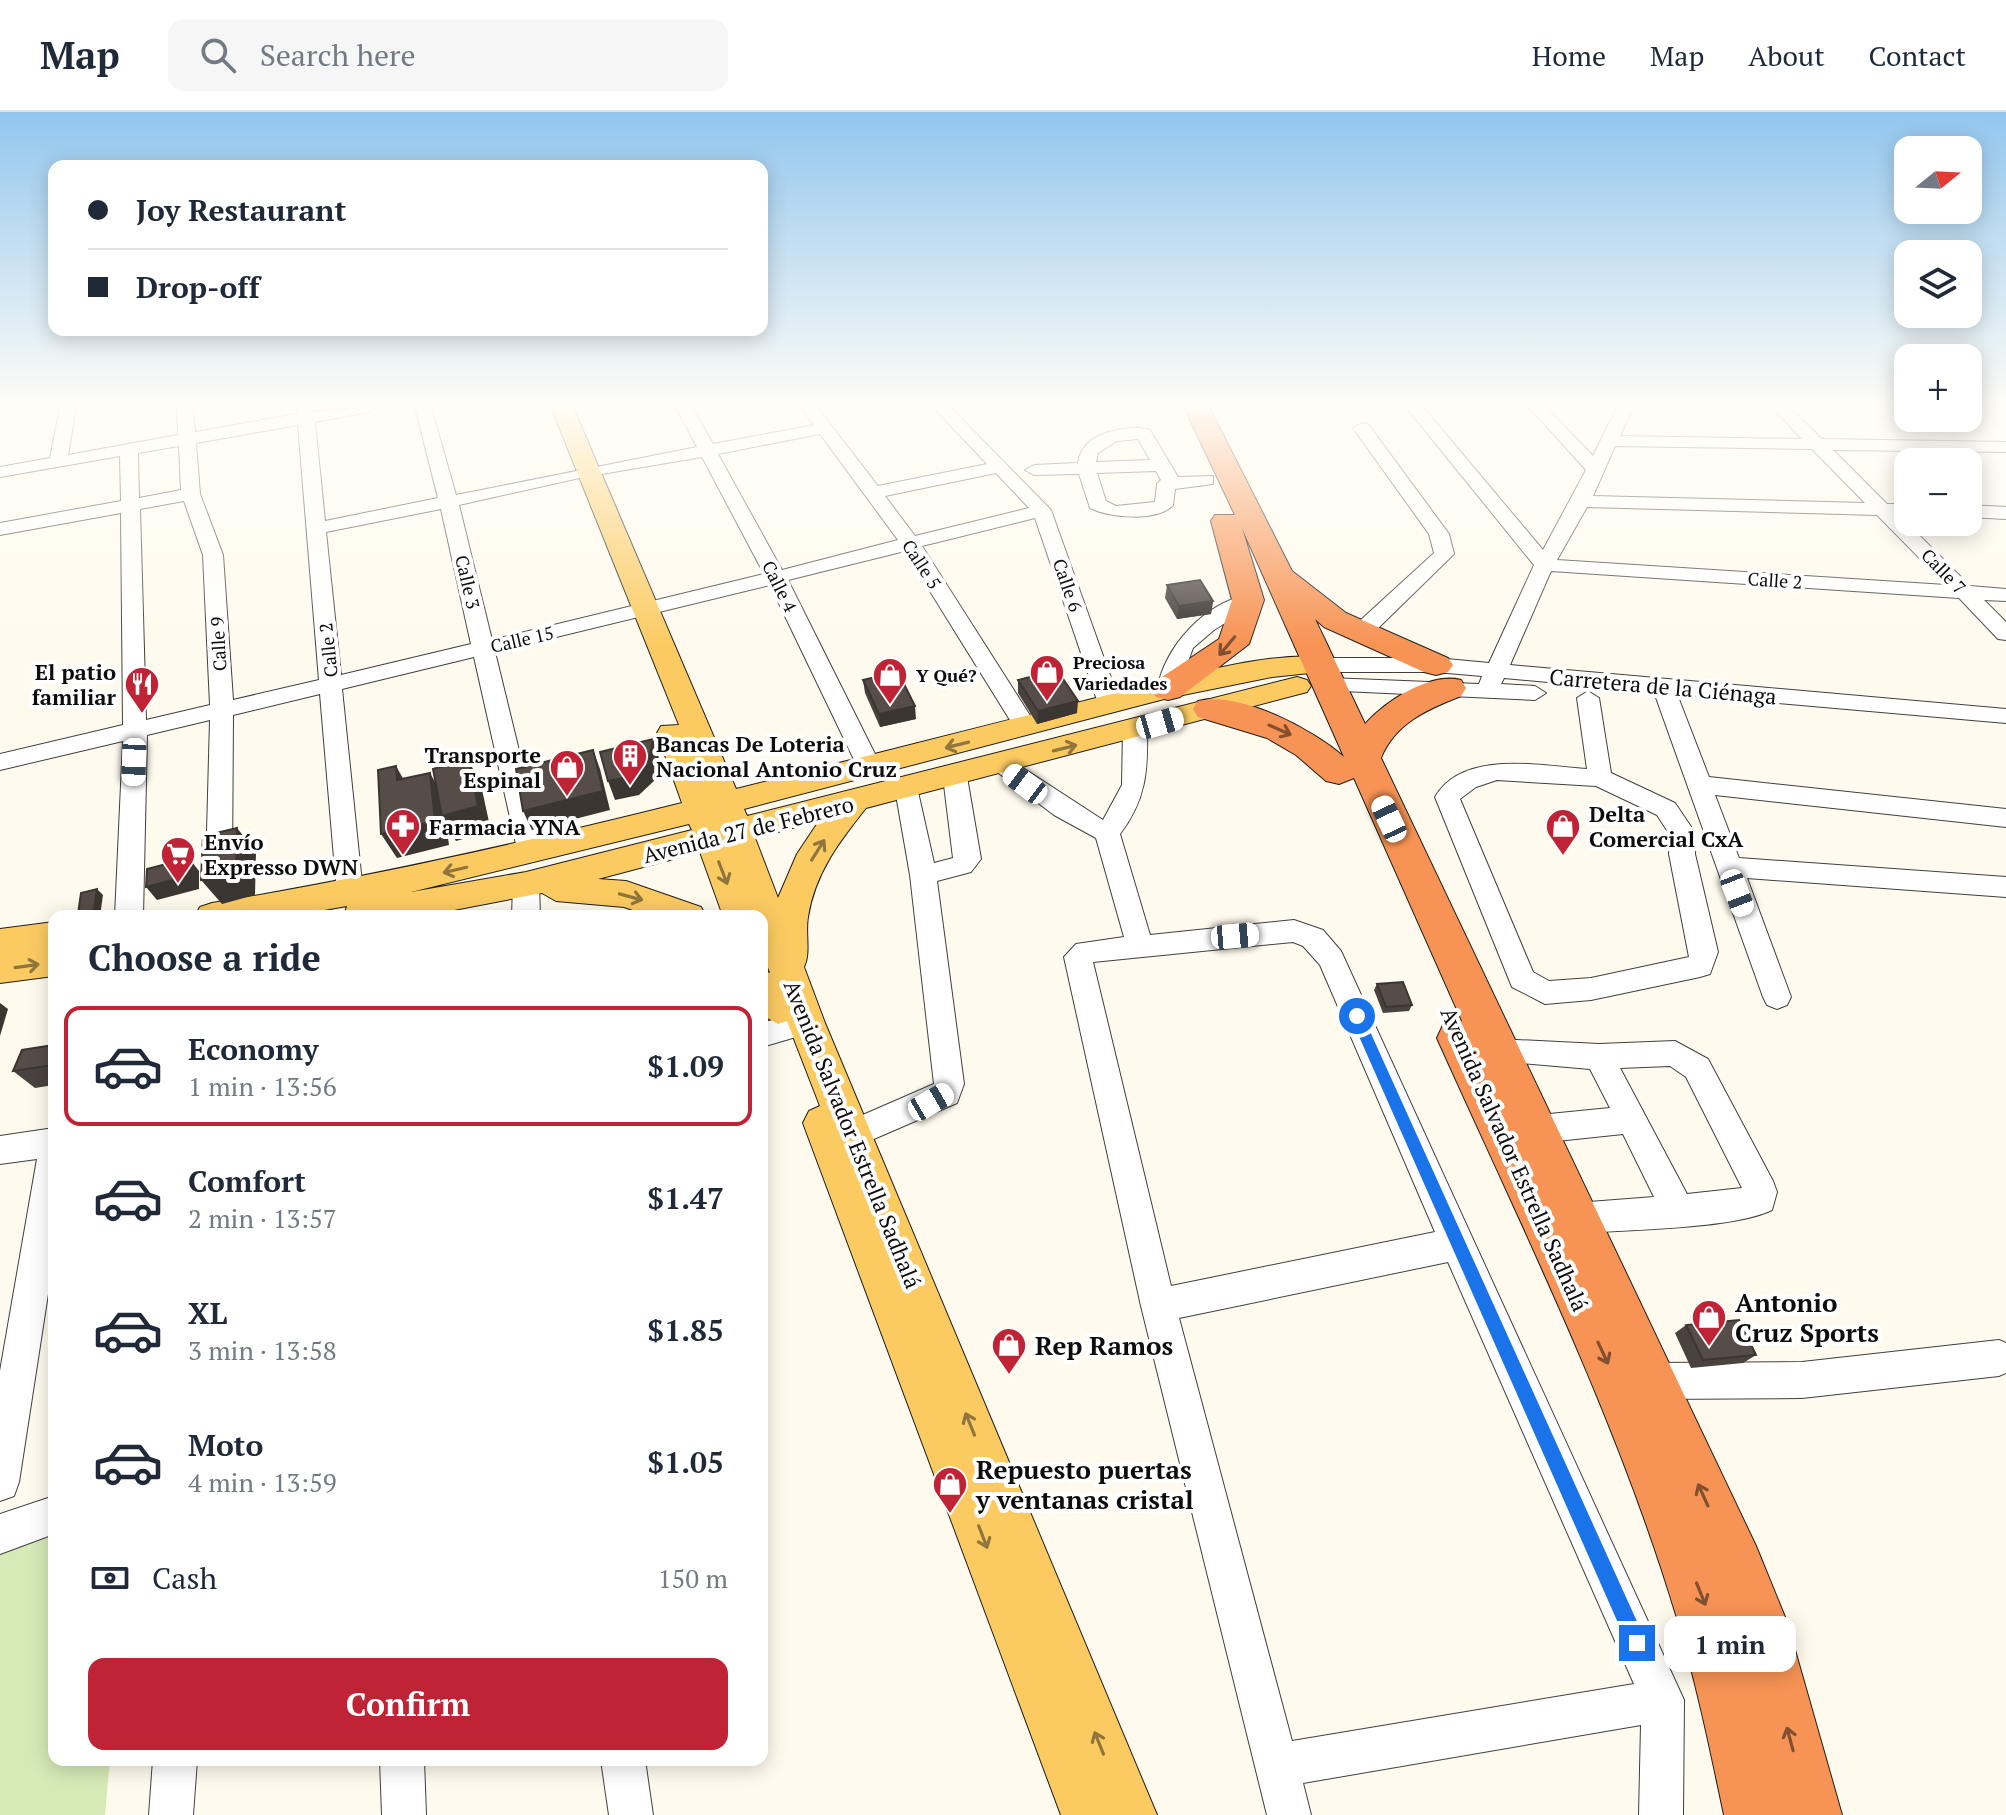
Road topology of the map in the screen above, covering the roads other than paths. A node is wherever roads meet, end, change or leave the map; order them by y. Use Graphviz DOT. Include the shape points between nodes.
graph roads {
  1 [pos="130,486"];
  2 [pos="190,486"];
  3 [pos="311,486"];
  4 [pos="445,486"];
  5 [pos="528,486"];
  6 [pos="588,486"];
  7 [pos="728,486"];
  8 [pos="868,486"];
  9 [pos="905,486"];
  10 [pos="1019,486"];
  11 [pos="1092,486"];
  12 [pos="1164,486"];
  13 [pos="1209,486"];
  14 [pos="1235,486"];
  15 [pos="1404,486"];
  16 [pos="1479,486"];
  17 [pos="1588,486"];
  18 [pos="1861,486"];
  19 [pos="873,493"];
  20 [pos="191,494"];
  21 [pos="1581,501"];
  22 [pos="449,503"];
  23 [pos="130,505"];
  24 [pos="1884,509"];
  25 [pos="1894,509"];
  26 [pos="1042,510"];
  27 [pos="1982,512"];
  28 [pos="2006,513"];
  29 [pos="1225,521"];
  30 [pos="0,529"];
  31 [pos="314,529"];
  32 [pos="910,543"];
  33 [pos="1270,556"];
  34 [pos="1544,565"];
  35 [pos="776,577"];
  36 [pos="1965,592"];
  37 [pos="2006,595"];
  38 [pos="638,612"];
  39 [pos="1360,633"];
  40 [pos="2006,634"];
  41 [pos="483,648"];
  42 [pos="1309,675"];
  43 [pos="1443,677"];
  44 [pos="1491,680"];
  45 [pos="331,682"];
  46 [pos="1168,689"];
  47 [pos="1667,696"];
  48 [pos="1588,698"];
  49 [pos="1110,706"];
  50 [pos="1210,709"];
  51 [pos="222,711"];
  52 [pos="2006,716"];
  53 [pos="1026,728"];
  54 [pos="1135,730"];
  55 [pos="135,731"];
  56 [pos="2006,732"];
  57 [pos="685,736"];
  58 [pos="0,762"];
  59 [pos="1000,765"];
  60 [pos="1351,766"];
  61 [pos="870,768"];
  62 [pos="955,777"];
  63 [pos="1600,778"];
  64 [pos="816,780"];
  65 [pos="1701,785"];
  66 [pos="907,789"];
  67 [pos="854,802"];
  68 [pos="2006,818"];
  69 [pos="718,821"];
  70 [pos="1107,833"];
  71 [pos="603,834"];
  72 [pos="1728,867"];
  73 [pos="923,875"];
  74 [pos="528,885"];
  75 [pos="2006,887"];
  76 [pos="215,901"];
  77 [pos="350,904"];
  78 [pos="129,910"];
  79 [pos="672,910"];
  80 [pos="739,910"];
  81 [pos="746,910"];
  82 [pos="48,937"];
  83 [pos="0,943"];
  84 [pos="1140,946"];
  85 [pos="48,963"];
  86 [pos="0,969"];
  87 [pos="768,982"];
  88 [pos="1777,997"];
  89 [pos="775,1005"];
  90 [pos="1497,1051"];
  91 [pos="1599,1057"];
  92 [pos="1629,1120"];
  93 [pos="1518,1131"];
  94 [pos="853,1134"];
  95 [pos="48,1143"];
  96 [pos="0,1150"];
  97 [pos="48,1188"];
  98 [pos="1678,1210"];
  99 [pos="1559,1219"];
  100 [pos="1457,1245"];
  101 [pos="1158,1306"];
  102 [pos="1999,1358"];
  103 [pos="1652,1381"];
  104 [pos="0,1482"];
  105 [pos="48,1517"];
  106 [pos="0,1534"];
  107 [pos="1663,1700"];
  108 [pos="175,1766"];
  109 [pos="402,1766"];
  110 [pos="624,1766"];
  111 [pos="1276,1766"];
  112 [pos="171,1815"];
  113 [pos="404,1815"];
  114 [pos="631,1815"];
  115 [pos="1090,1815"];
  116 [pos="1128,1815"];
  117 [pos="1289,1815"];
  118 [pos="1661,1815"];
  119 [pos="1758,1815"];
  120 [pos="1808,1815"];
  1 -- 23 [label="street"];
  2 -- 20 [label="street, Calle 9"];
  3 -- 31 [label="street, Calle 2"];
  4 -- 22 [label="street, Calle 3"];
  5 -- 22 [label="street"];
  6 -- 38 [label="main road, Avenida Salvador Estrella Sadhalá"];
  7 -- 35 [label="street, Calle 4"];
  8 -- 19 [label="street, Calle 5"];
  9 -- 19 [label="street"];
  10 -- 26 [label="street, Calle 6"];
  11 -- 12 [label="street" via="1097,504 1113,512 1163,506"];
  13 -- 29 [label="highway"];
  14 -- 33 [label="highway"];
  15 -- 39 [label="street" via="1439,534 1444,554"];
  16 -- 34 [label="street"];
  17 -- 21 [label="street"];
  18 -- 24 [label="street, Calle 7"];
  19 -- 32 [label="street, Calle 5"];
  20 -- 23 [label="street"];
  20 -- 51 [label="street, Calle 9" via="213,555"];
  21 -- 24 [label="street"];
  21 -- 34 [label="street"];
  22 -- 31 [label="street"];
  22 -- 41 [label="street, Calle 3"];
  23 -- 30 [label="street"];
  23 -- 55 [label="street"];
  24 -- 25 [label="street"];
  24 -- 36 [label="street, Calle 7"];
  26 -- 32 [label="street, Calle 15"];
  26 -- 49 [label="street, Calle 6"];
  27 -- 28 [label="street"];
  29 -- 42 [label="highway, Avenida Salvador Estrella Sadhalá"];
  29 -- 46 [label="highway" via="1248,600 1233,644"];
  31 -- 45 [label="street, Calle 2"];
  32 -- 35 [label="street, Calle 15"];
  32 -- 53 [label="street, Calle 5"];
  33 -- 39 [label="highway" via="1320,610"];
  33 -- 42 [label="highway, Avenida Salvador Estrella Sadhalá"];
  34 -- 36 [label="street, Calle 2"];
  34 -- 44 [label="street"];
  35 -- 38 [label="street, Calle 15"];
  35 -- 61 [label="street, Calle 4"];
  36 -- 37 [label="street, Calle 2"];
  36 -- 40 [label="street, Calle 7"];
  38 -- 41 [label="street, Calle 15"];
  38 -- 57 [label="main road, Avenida Salvador Estrella Sadhalá"];
  39 -- 43 [label="highway"];
  41 -- 45 [label="street, Calle 15"];
  41 -- 74 [label="street, Calle 3"];
  42 -- 43 [label="street, Carretera de la Ciénaga"];
  42 -- 46 [label="main road, Avenida 27 de Febrero"];
  42 -- 50 [label="main road, Avenida 27 de Febrero"];
  42 -- 60 [label="highway, Avenida Salvador Estrella Sadhalá"];
  43 -- 44 [label="street, Carretera de la Ciénaga"];
  43 -- 60 [label="highway" via="1392,717"];
  44 -- 47 [label="street, Carretera de la Ciénaga"];
  44 -- 48 [label="street, Carretera de la Ciénaga"];
  45 -- 51 [label="street, Calle 15"];
  45 -- 77 [label="street, Calle 2"];
  46 -- 49 [label="main road, Avenida 27 de Febrero"];
  47 -- 48 [label="street, Carretera de la Ciénaga"];
  47 -- 52 [label="street, Carretera de la Ciénaga"];
  47 -- 56 [label="street, Carretera de la Ciénaga"];
  47 -- 65 [label="street"];
  48 -- 63 [label="street"];
  49 -- 53 [label="main road, Avenida 27 de Febrero"];
  50 -- 54 [label="main road, Avenida 27 de Febrero"];
  50 -- 60 [label="highway, one-way" via="1259,721"];
  51 -- 55 [label="street, Calle 15"];
  51 -- 76 [label="street, Calle 9"];
  53 -- 61 [label="main road, Avenida 27 de Febrero, one-way"];
  59 -- 54 [label="main road, Avenida 27 de Febrero, one-way"];
  54 -- 70 [label="street" via="1136,789"];
  55 -- 58 [label="street, Calle 15"];
  55 -- 78 [label="street"];
  57 -- 64 [label="main road" via="744,771"];
  57 -- 69 [label="main road, Avenida Salvador Estrella Sadhalá"];
  57 -- 71 [label="main road" via="673,775 661,791"];
  59 -- 62 [label="main road, Avenida 27 de Febrero"];
  59 -- 70 [label="street"];
  60 -- 90 [label="highway, Avenida Salvador Estrella Sadhalá"];
  60 -- 93 [label="highway, Avenida Salvador Estrella Sadhalá"];
  61 -- 64 [label="main road, Avenida 27 de Febrero"];
  62 -- 66 [label="main road, Avenida 27 de Febrero"];
  62 -- 73 [label="street" via="968,859"];
  63 -- 63 [label="street" via="1496,772 1467,781 1447,797 1522,979 1545,993 1700,966 1704,952 1677,821 1666,809"];
  64 -- 69 [label="main road, Avenida 27 de Febrero"];
  65 -- 68 [label="street"];
  65 -- 72 [label="street"];
  66 -- 67 [label="main road, Avenida 27 de Febrero"];
  66 -- 73 [label="street"];
  67 -- 69 [label="main road, Avenida 27 de Febrero"];
  89 -- 67 [label="main road, one-way" via="799,881"];
  69 -- 71 [label="main road, Avenida 27 de Febrero"];
  69 -- 74 [label="main road, Avenida 27 de Febrero"];
  69 -- 80 [label="main road, Avenida Salvador Estrella Sadhalá, one-way"];
  69 -- 81 [label="main road, Avenida Salvador Estrella Sadhalá"];
  70 -- 84 [label="street"];
  71 -- 74 [label="main road, Avenida 27 de Febrero"];
  72 -- 75 [label="street"];
  72 -- 88 [label="street"];
  73 -- 94 [label="street" via="949,1084 946,1094 931,1102"];
  74 -- 77 [label="main road, Avenida 27 de Febrero"];
  74 -- 79 [label="main road, one-way" via="626,894"];
  76 -- 77 [label="main road, Avenida 27 de Febrero"];
  82 -- 83 [label="main road"];
  84 -- 100 [label="street" via="1294,931 1313,938 1331,959"];
  84 -- 101 [label="street" via="1078,957"];
  86 -- 85 [label="main road, one-way"];
  87 -- 89 [label="main road, Avenida Salvador Estrella Sadhalá"];
  89 -- 94 [label="main road, Avenida Salvador Estrella Sadhalá"];
  89 -- 115 [label="main road, Avenida Salvador Estrella Sadhalá, one-way"];
  90 -- 91 [label="street"];
  90 -- 93 [label="highway, Avenida Salvador Estrella Sadhalá"];
  91 -- 92 [label="street"];
  91 -- 98 [label="street" via="1675,1053 1688,1058 1761,1192 1754,1202"];
  92 -- 93 [label="street"];
  92 -- 98 [label="street"];
  93 -- 99 [label="highway, Avenida Salvador Estrella Sadhalá"];
  116 -- 94 [label="main road, Avenida Salvador Estrella Sadhalá, one-way"];
  95 -- 96 [label="street"];
  97 -- 104 [label="street"];
  98 -- 99 [label="street"];
  99 -- 103 [label="highway, Avenida Salvador Estrella Sadhalá"];
  99 -- 119 [label="highway, Avenida Salvador Estrella Sadhalá, one-way" via="1618,1387 1707,1611"];
  100 -- 101 [label="street"];
  100 -- 107 [label="street"];
  101 -- 111 [label="street"];
  102 -- 103 [label="street" via="1802,1380"];
  120 -- 103 [label="highway, Avenida Salvador Estrella Sadhalá, one-way" via="1756,1622"];
  105 -- 106 [label="street"];
  107 -- 111 [label="street"];
  107 -- 118 [label="street"];
  108 -- 112 [label="street"];
  109 -- 113 [label="street"];
  110 -- 114 [label="street"];
  111 -- 117 [label="street"];
}
